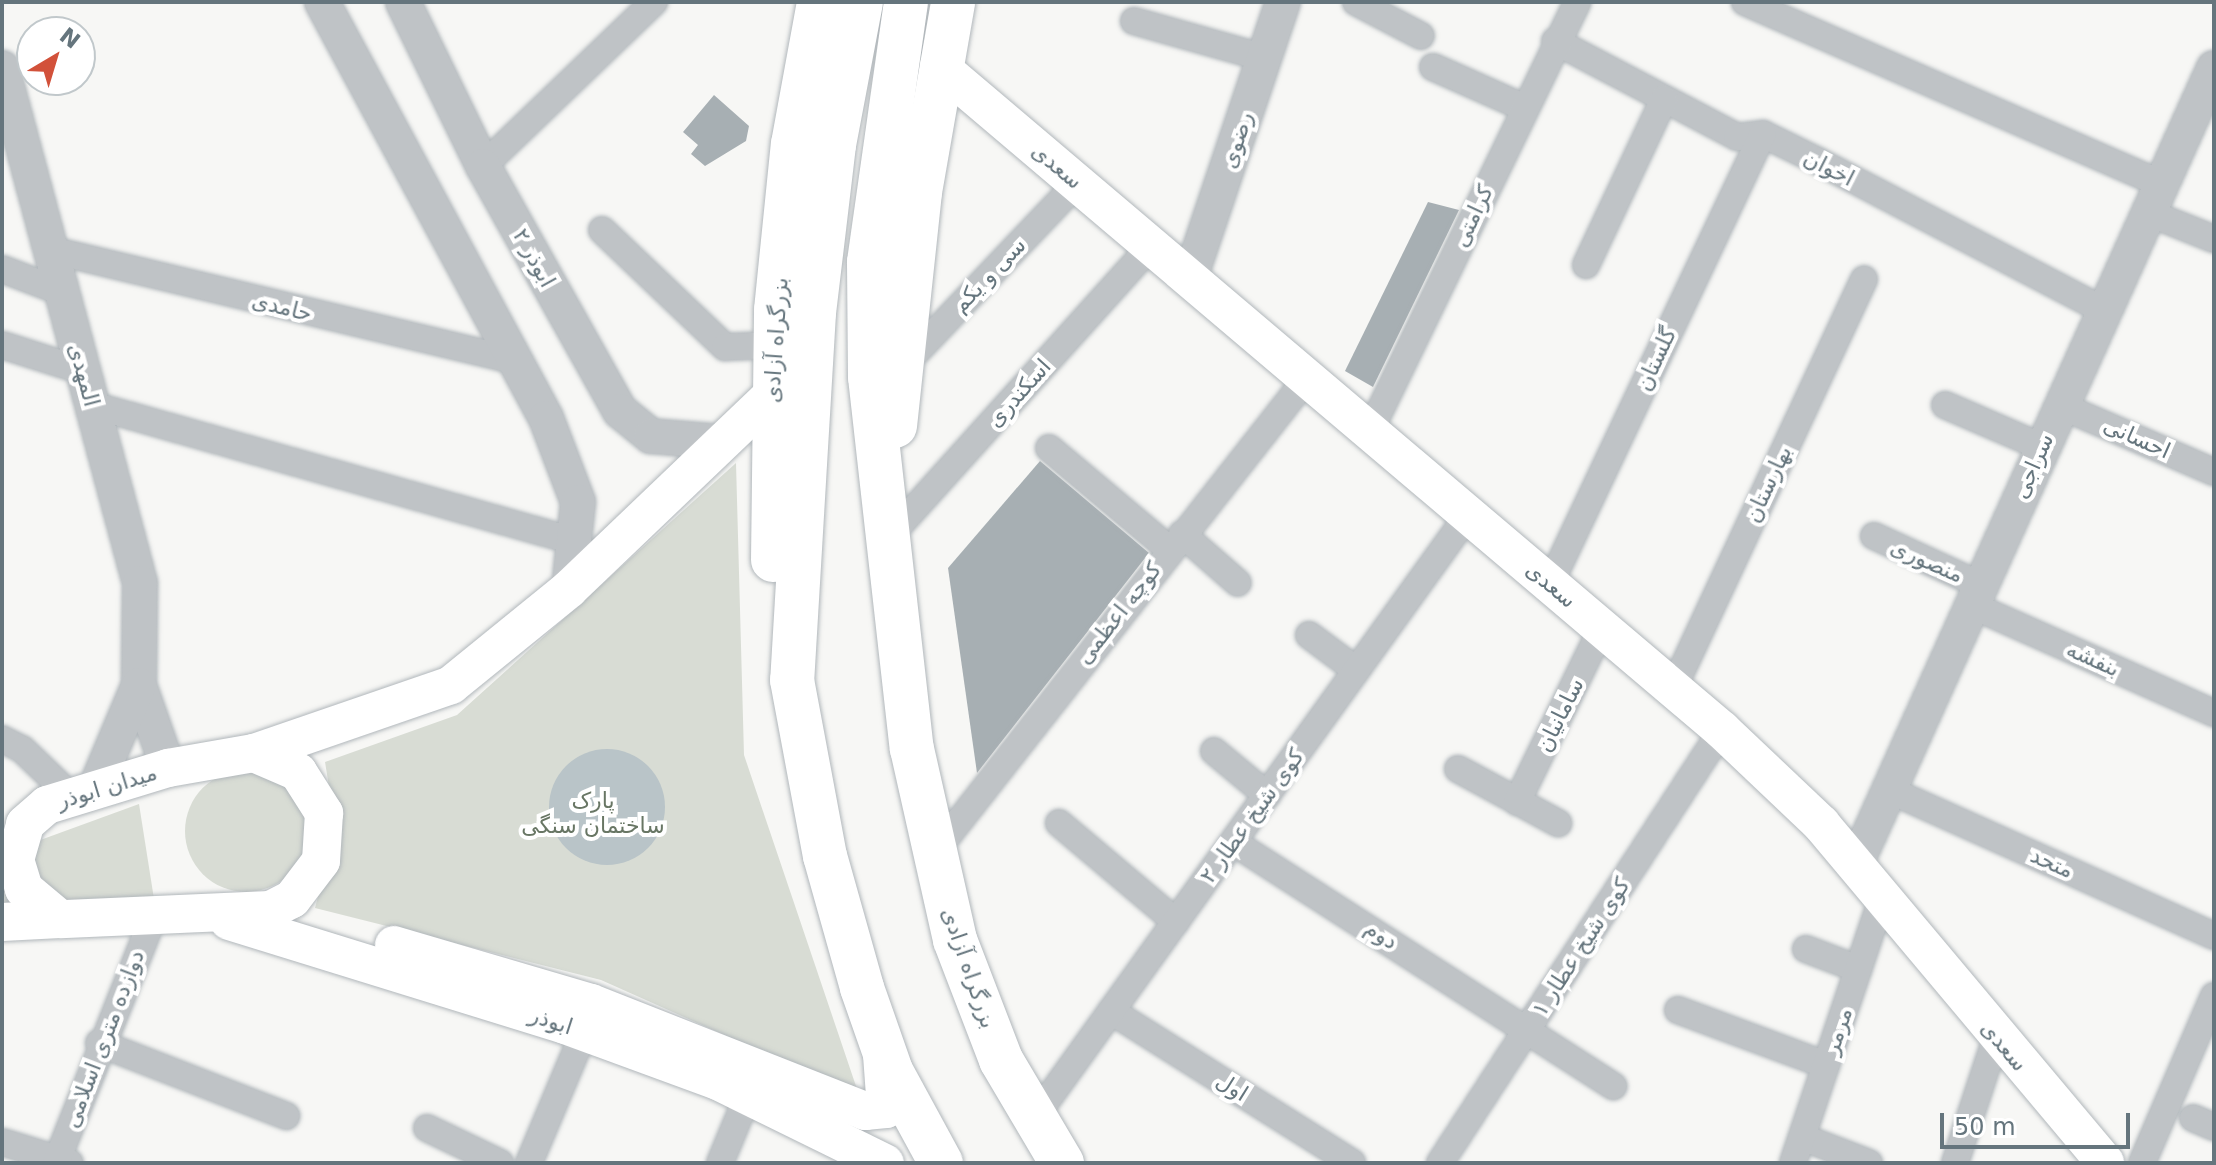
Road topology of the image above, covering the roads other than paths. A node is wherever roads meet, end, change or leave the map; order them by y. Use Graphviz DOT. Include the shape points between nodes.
graph roads {
  1 [pos="322,2"];
  2 [pos="654,2"];
  3 [pos="819,2"];
  4 [pos="861,2"];
  5 [pos="906,2"];
  6 [pos="953,2"];
  7 [pos="1283,2"];
  8 [pos="1356,2"];
  9 [pos="1577,2"];
  10 [pos="1745,2"];
  11 [pos="405,3"];
  12 [pos="1134,21"];
  13 [pos="1421,36"];
  14 [pos="1555,41"];
  15 [pos="1265,58"];
  16 [pos="939,66"];
  17 [pos="1433,67"];
  18 [pos="2,68"];
  19 [pos="2214,68"];
  20 [pos="1664,99"];
  21 [pos="1523,107"];
  22 [pos="1763,134"];
  23 [pos="483,166"];
  24 [pos="1077,183"];
  25 [pos="2156,199"];
  26 [pos="602,230"];
  27 [pos="2214,239"];
  28 [pos="1151,246"];
  29 [pos="51,250"];
  30 [pos="1586,265"];
  31 [pos="2,269"];
  32 [pos="1190,278"];
  33 [pos="1864,279"];
  34 [pos="62,292"];
  35 [pos="2101,309"];
  36 [pos="2,345"];
  37 [pos="774,345"];
  38 [pos="514,360"];
  39 [pos="901,368"];
  40 [pos="83,371"];
  41 [pos="1307,378"];
  42 [pos="771,396"];
  43 [pos="92,405"];
  44 [pos="1945,405"];
  45 [pos="2059,405"];
  46 [pos="1370,431"];
  47 [pos="723,442"];
  48 [pos="2042,447"];
  49 [pos="1049,448"];
  50 [pos="2214,472"];
  51 [pos="1468,515"];
  52 [pos="886,530"];
  53 [pos="1874,536"];
  54 [pos="574,541"];
  55 [pos="1176,542"];
  56 [pos="1238,583"];
  57 [pos="1550,584"];
  58 [pos="569,589"];
  59 [pos="1976,595"];
  60 [pos="1602,628"];
  61 [pos="1309,635"];
  62 [pos="1356,670"];
  63 [pos="792,680"];
  64 [pos="139,685"];
  65 [pos="1673,689"];
  66 [pos="2214,713"];
  67 [pos="1722,730"];
  68 [pos="2,739"];
  69 [pos="1214,751"];
  70 [pos="254,753"];
  71 [pos="168,768"];
  72 [pos="1458,769"];
  73 [pos="1889,790"];
  74 [pos="1267,795"];
  75 [pos="71,797"];
  76 [pos="1517,802"];
  77 [pos="1059,823"];
  78 [pos="1558,823"];
  79 [pos="2,826"];
  80 [pos="1233,842"];
  81 [pos="935,852"];
  82 [pos="1855,866"];
  83 [pos="301,891"];
  84 [pos="1882,899"];
  85 [pos="204,914"];
  86 [pos="154,915"];
  87 [pos="60,919"];
  88 [pos="2,922"];
  89 [pos="1176,922"];
  90 [pos="2214,936"];
  91 [pos="1806,949"];
  92 [pos="1858,969"];
  93 [pos="2214,996"];
  94 [pos="1678,1010"];
  95 [pos="1111,1011"];
  96 [pos="1529,1027"];
  97 [pos="584,1032"];
  98 [pos="1996,1038"];
  99 [pos="99,1043"];
  100 [pos="882,1044"];
  101 [pos="1826,1065"];
  102 [pos="754,1081"];
  103 [pos="1613,1086"];
  104 [pos="286,1116"];
  105 [pos="1035,1117"];
  106 [pos="427,1128"];
  107 [pos="1802,1137"];
  108 [pos="2,1142"];
  109 [pos="2097,1159"];
  110 [pos="62,1161"];
  111 [pos="500,1163"];
  112 [pos="529,1163"];
  113 [pos="720,1163"];
  114 [pos="885,1163"];
  115 [pos="941,1163"];
  116 [pos="1062,1163"];
  117 [pos="1352,1163"];
  118 [pos="1440,1163"];
  119 [pos="1793,1163"];
  120 [pos="1869,1163"];
  121 [pos="1955,1163"];
  122 [pos="2142,1163"];
  1 -- 38 [label="street"];
  2 -- 23 [label="street"];
  3 -- 37 [label="highway, بزرگراه آزادی" via="793,144"];
  4 -- 63 [label="highway, بزرگراه آزادی" via="834,145 814,313"];
  5 -- 52 [label="highway, بزرگراه آزادی" via="869,262 870,377"];
  6 -- 16 [label="highway, بزرگراه آزادی"];
  7 -- 15 [label="street, رضوی"];
  8 -- 13 [label="street"];
  9 -- 14 [label="street, کرامتی"];
  10 -- 25 [label="street"];
  11 -- 23 [label="street, ابوذر ۲"];
  12 -- 15 [label="street"];
  14 -- 20 [label="street, اخوان"];
  14 -- 21 [label="street, کرامتی"];
  15 -- 32 [label="street, رضوی"];
  16 -- 24 [label="main road, سعدی"];
  16 -- 39 [label="highway, بزرگراه آزادی"];
  17 -- 21 [label="street"];
  18 -- 29 [label="street, المهدی"];
  19 -- 25 [label="street, سراجی"];
  20 -- 22 [label="street, اخوان" via="1737,137"];
  20 -- 30 [label="street"];
  21 -- 46 [label="street, کرامتی"];
  22 -- 35 [label="street, اخوان"];
  22 -- 57 [label="street, گلستان"];
  23 -- 47 [label="street, ابوذر ۲" via="620,411 651,436"];
  24 -- 28 [label="main road, سعدی"];
  24 -- 39 [label="street, سی و یکم"];
  25 -- 27 [label="street"];
  25 -- 35 [label="street, سراجی"];
  26 -- 37 [label="street" via="725,347"];
  28 -- 32 [label="main road, سعدی"];
  28 -- 52 [label="street, اسکندری"];
  29 -- 34 [label="street, المهدی"];
  29 -- 38 [label="street, حامدی"];
  31 -- 34 [label="street"];
  32 -- 41 [label="main road, سعدی"];
  33 -- 65 [label="street, بهارستان"];
  34 -- 40 [label="street, المهدی"];
  35 -- 45 [label="street, سراجی"];
  36 -- 40 [label="street"];
  37 -- 42 [label="highway, بزرگراه آزادی"];
  38 -- 54 [label="street" via="546,418 578,502"];
  39 -- 52 [label="highway, بزرگراه آزادی"];
  40 -- 43 [label="street, المهدی"];
  41 -- 46 [label="main road, سعدی"];
  41 -- 55 [label="street, کوچه اعظمی"];
  42 -- 47 [label="main road"];
  42 -- 63 [label="highway, بزرگراه آزادی" via="773,556"];
  43 -- 54 [label="street"];
  43 -- 64 [label="street, المهدی" via="140,583"];
  44 -- 48 [label="street"];
  45 -- 48 [label="street, سراجی"];
  45 -- 50 [label="street, احسانی"];
  46 -- 51 [label="main road, سعدی"];
  47 -- 58 [label="main road"];
  48 -- 59 [label="street, سراجی"];
  49 -- 55 [label="street"];
  51 -- 57 [label="main road, سعدی"];
  51 -- 62 [label="street, کوی شیخ عطار ۲"];
  52 -- 81 [label="highway, بزرگراه آزادی" via="912,749"];
  53 -- 59 [label="street, منصوری"];
  54 -- 58 [label="street"];
  55 -- 56 [label="street"];
  55 -- 81 [label="street, کوچه اعظمی"];
  57 -- 60 [label="main road, سعدی"];
  58 -- 70 [label="main road" via="451,685"];
  59 -- 66 [label="street, بنفشه"];
  59 -- 73 [label="street, سراجی"];
  60 -- 65 [label="main road, سعدی"];
  60 -- 76 [label="street, سامانیان"];
  61 -- 62 [label="street"];
  62 -- 74 [label="street, کوی شیخ عطار ۲"];
  63 -- 100 [label="highway, بزرگراه آزادی" via="825,856"];
  64 -- 71 [label="street, المهدی"];
  64 -- 75 [label="street, المهدی"];
  65 -- 67 [label="main road, سعدی"];
  67 -- 82 [label="main road, سعدی" via="1821,824"];
  67 -- 96 [label="street, کوی شیخ عطار ۱"];
  68 -- 75 [label="street" via="22,749"];
  69 -- 74 [label="street"];
  70 -- 71 [label="main road, میدان ابوذر"];
  70 -- 83 [label="main road" via="298,772 324,813 321,861"];
  71 -- 75 [label="main road, میدان ابوذر"];
  72 -- 76 [label="street"];
  73 -- 82 [label="street, سراجی"];
  73 -- 90 [label="street, متحد"];
  74 -- 80 [label="street, کوی شیخ عطار ۲"];
  75 -- 79 [label="main road"];
  75 -- 87 [label="main road, میدان ابوذر" via="25,824 15,860 24,889"];
  76 -- 78 [label="street"];
  77 -- 89 [label="street"];
  80 -- 89 [label="street, کوی شیخ عطار ۲"];
  80 -- 96 [label="street, دوم"];
  81 -- 105 [label="highway, بزرگراه آزادی" via="955,940 1001,1060"];
  82 -- 84 [label="main road, سعدی"];
  83 -- 85 [label="main road" via="270,910"];
  83 -- 102 [label="main road, ابوذر" via="302,906 318,920 591,1003"];
  84 -- 92 [label="street, مرمر"];
  84 -- 98 [label="main road, سعدی"];
  85 -- 86 [label="main road"];
  85 -- 97 [label="main road, ابوذر"];
  86 -- 87 [label="main road"];
  86 -- 99 [label="street, دوازده متری اسلامی"];
  87 -- 88 [label="main road"];
  89 -- 95 [label="street, کوی شیخ عطار ۲"];
  91 -- 92 [label="street"];
  92 -- 101 [label="street, مرمر"];
  93 -- 122 [label="street"];
  94 -- 101 [label="street"];
  95 -- 105 [label="street, کوی شیخ عطار ۲"];
  95 -- 117 [label="street, اول"];
  96 -- 103 [label="street, دوم"];
  96 -- 118 [label="street, کوی شیخ عطار ۱"];
  97 -- 102 [label="main road, ابوذر"];
  97 -- 112 [label="street"];
  98 -- 109 [label="main road, سعدی"];
  98 -- 121 [label="street"];
  99 -- 104 [label="street"];
  99 -- 110 [label="street, دوازده متری اسلامی"];
  100 -- 102 [label="main road, ابوذر" via="886,1109 865,1111"];
  100 -- 115 [label="highway, بزرگراه آزادی"];
  101 -- 107 [label="street, مرمر"];
  102 -- 113 [label="street"];
  102 -- 114 [label="main road, ابوذر"];
  105 -- 116 [label="highway, بزرگراه آزادی"];
  106 -- 111 [label="street"];
  107 -- 119 [label="street, مرمر"];
  107 -- 120 [label="street"];
  108 -- 110 [label="street"];
}
